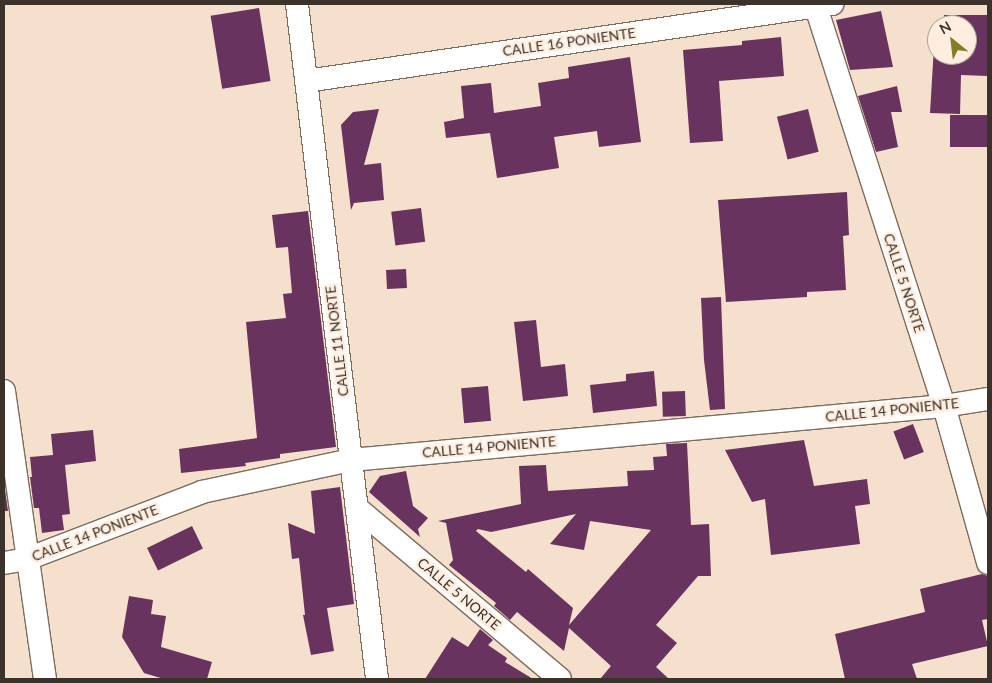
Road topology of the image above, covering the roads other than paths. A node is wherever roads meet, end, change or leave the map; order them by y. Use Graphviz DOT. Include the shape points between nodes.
graph roads {
  1 [pos="297,4"];
  2 [pos="821,5"];
  3 [pos="306,81"];
  4 [pos="4,392"];
  5 [pos="988,399"];
  6 [pos="944,406"];
  7 [pos="351,460"];
  8 [pos="357,508"];
  9 [pos="27,559"];
  10 [pos="4,563"];
  11 [pos="988,563"];
  12 [pos="45,679"];
  13 [pos="376,679"];
  14 [pos="560,679"];
  1 -- 3 [label="street, CALLE 11 NORTE"];
  2 -- 3 [label="street, CALLE 16 PONIENTE"];
  2 -- 6 [label="street, CALLE 5 NORTE"];
  3 -- 7 [label="street, CALLE 11 NORTE"];
  4 -- 9 [label="street"];
  5 -- 6 [label="street, CALLE 14 PONIENTE"];
  6 -- 7 [label="street, CALLE 14 PONIENTE"];
  6 -- 11 [label="street, CALLE 5 NORTE"];
  7 -- 8 [label="street, CALLE 11 NORTE"];
  7 -- 9 [label="street, CALLE 14 PONIENTE" via="202,492"];
  8 -- 13 [label="street, CALLE 11 NORTE"];
  8 -- 14 [label="street, CALLE 5 NORTE"];
  9 -- 10 [label="street, CALLE 14 PONIENTE"];
  9 -- 12 [label="street"];
}
